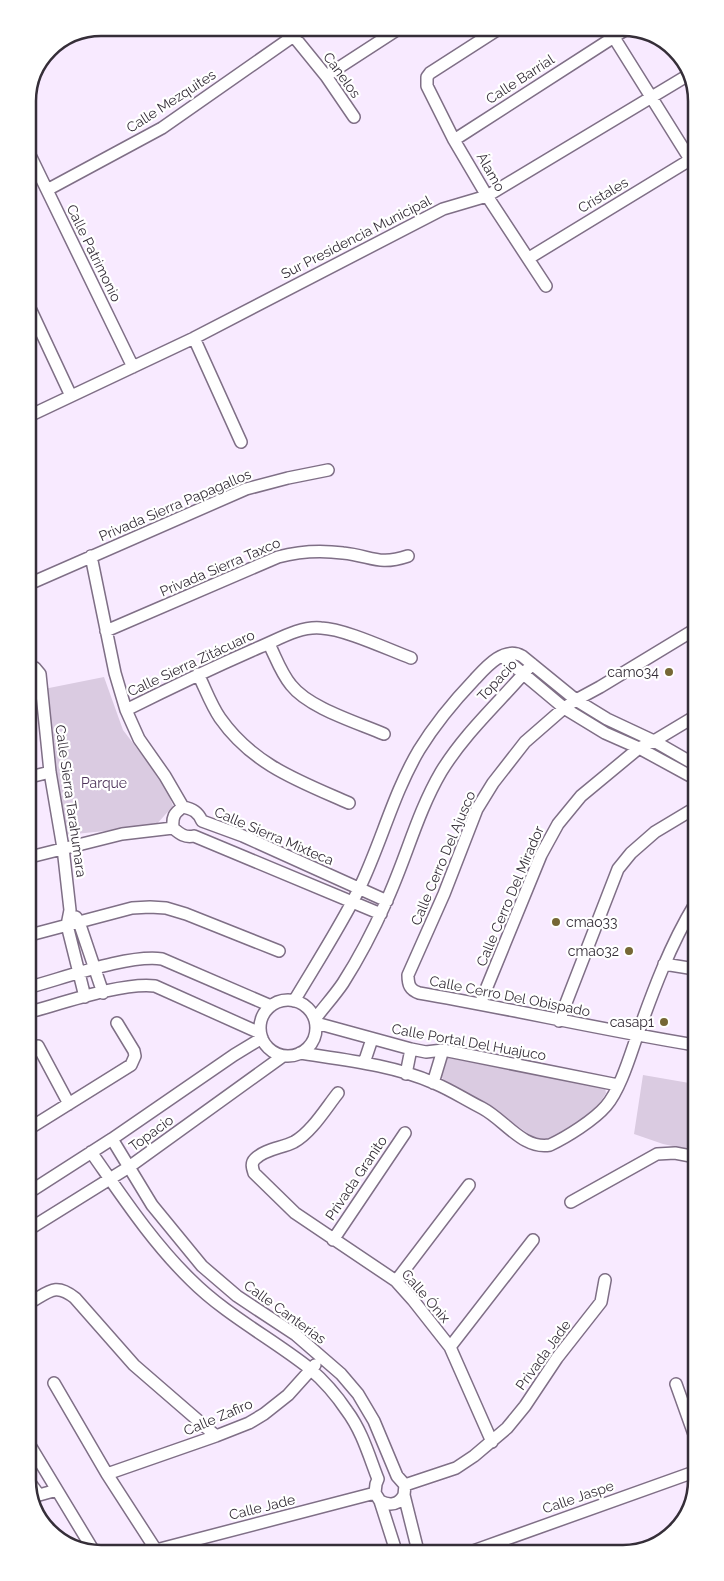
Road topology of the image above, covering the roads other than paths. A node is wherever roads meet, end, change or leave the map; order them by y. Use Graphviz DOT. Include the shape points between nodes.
graph roads {
  1 [pos="285,36"];
  2 [pos="293,36"];
  3 [pos="388,36"];
  4 [pos="487,36"];
  5 [pos="605,36"];
  6 [pos="613,36"];
  7 [pos="326,76"];
  8 [pos="683,78"];
  9 [pos="652,99"];
  10 [pos="354,117"];
  11 [pos="454,140"];
  12 [pos="688,154"];
  13 [pos="688,162"];
  14 [pos="36,168"];
  15 [pos="47,190"];
  16 [pos="487,196"];
  17 [pos="529,258"];
  18 [pos="546,286"];
  19 [pos="36,324"];
  20 [pos="194,338"];
  21 [pos="133,367"];
  22 [pos="71,396"];
  23 [pos="36,412"];
  24 [pos="241,442"];
  25 [pos="328,470"];
  26 [pos="92,556"];
  27 [pos="408,556"];
  28 [pos="36,581"];
  29 [pos="106,631"];
  30 [pos="688,634"];
  31 [pos="269,644"];
  32 [pos="502,656"];
  33 [pos="411,658"];
  34 [pos="532,664"];
  35 [pos="36,671"];
  36 [pos="198,674"];
  37 [pos="523,675"];
  38 [pos="576,700"];
  39 [pos="564,708"];
  40 [pos="126,710"];
  41 [pos="688,721"];
  42 [pos="384,734"];
  43 [pos="654,741"];
  44 [pos="639,748"];
  45 [pos="688,761"];
  46 [pos="50,772"];
  47 [pos="688,775"];
  48 [pos="36,776"];
  49 [pos="349,804"];
  50 [pos="184,807"];
  51 [pos="688,812"];
  52 [pos="202,821"];
  53 [pos="173,828"];
  54 [pos="194,836"];
  55 [pos="64,848"];
  56 [pos="36,855"];
  57 [pos="314,870"];
  58 [pos="308,884"];
  59 [pos="359,888"];
  60 [pos="387,901"];
  61 [pos="352,902"];
  62 [pos="70,910"];
  63 [pos="380,914"];
  64 [pos="688,915"];
  65 [pos="79,922"];
  66 [pos="67,925"];
  67 [pos="36,933"];
  68 [pos="279,951"];
  69 [pos="664,964"];
  70 [pos="688,968"];
  71 [pos="95,969"];
  72 [pos="80,973"];
  73 [pos="36,985"];
  74 [pos="410,987"];
  75 [pos="103,993"];
  76 [pos="85,997"];
  77 [pos="294,1000"];
  78 [pos="480,1004"];
  79 [pos="271,1006"];
  80 [pos="36,1010"];
  81 [pos="315,1021"];
  82 [pos="559,1021"];
  83 [pos="117,1023"];
  84 [pos="261,1036"];
  85 [pos="637,1036"];
  86 [pos="372,1039"];
  87 [pos="688,1044"];
  88 [pos="38,1046"];
  89 [pos="411,1049"];
  90 [pos="443,1050"];
  91 [pos="300,1054"];
  92 [pos="284,1056"];
  93 [pos="364,1063"];
  94 [pos="406,1074"];
  95 [pos="433,1083"];
  96 [pos="618,1085"];
  97 [pos="338,1093"];
  98 [pos="69,1104"];
  99 [pos="36,1124"];
  100 [pos="405,1133"];
  101 [pos="112,1139"];
  102 [pos="91,1152"];
  103 [pos="688,1155"];
  104 [pos="129,1167"];
  105 [pos="110,1179"];
  106 [pos="469,1185"];
  107 [pos="36,1188"];
  108 [pos="571,1202"];
  109 [pos="152,1205"];
  110 [pos="136,1215"];
  111 [pos="36,1225"];
  112 [pos="332,1240"];
  113 [pos="534,1240"];
  114 [pos="605,1280"];
  115 [pos="396,1281"];
  116 [pos="36,1299"];
  117 [pos="450,1347"];
  118 [pos="322,1358"];
  119 [pos="310,1369"];
  120 [pos="54,1383"];
  121 [pos="676,1384"];
  122 [pos="688,1418"];
  123 [pos="216,1436"];
  124 [pos="492,1442"];
  125 [pos="36,1455"];
  126 [pos="107,1474"];
  127 [pos="688,1474"];
  128 [pos="396,1476"];
  129 [pos="378,1479"];
  130 [pos="57,1490"];
  131 [pos="404,1490"];
  132 [pos="39,1495"];
  133 [pos="378,1497"];
  134 [pos="89,1543"];
  135 [pos="153,1545"];
  136 [pos="182,1545"];
  137 [pos="394,1545"];
  138 [pos="417,1545"];
  139 [pos="490,1545"];
  1 -- 15 [label="street, Calle Mezquites" via="162,128"];
  2 -- 7 [label="street, Canelos"];
  3 -- 7 [label="street"];
  4 -- 11 [label="street, Álamo" via="427,77 427,86"];
  5 -- 11 [label="street, Calle Barrial"];
  6 -- 9 [label="street"];
  7 -- 10 [label="street, Canelos"];
  8 -- 9 [label="street, Sur Presidencia Municipal"];
  9 -- 12 [label="street"];
  9 -- 16 [label="street, Sur Presidencia Municipal"];
  11 -- 16 [label="street, Álamo"];
  13 -- 17 [label="street, Cristales"];
  14 -- 15 [label="street, Calle Patrimonio"];
  15 -- 21 [label="street, Calle Patrimonio"];
  16 -- 17 [label="street, Álamo"];
  16 -- 20 [label="street, Sur Presidencia Municipal" via="443,209"];
  17 -- 18 [label="street, Álamo"];
  19 -- 22 [label="street"];
  20 -- 21 [label="street, Sur Presidencia Municipal"];
  20 -- 24 [label="street"];
  21 -- 22 [label="street, Sur Presidencia Municipal"];
  22 -- 23 [label="street, Sur Presidencia Municipal"];
  25 -- 26 [label="street, Privada Sierra Papagallos" via="246,489"];
  26 -- 28 [label="street, Privada Sierra Papagallos"];
  26 -- 29 [label="street, Calle Sierra Mixteca"];
  27 -- 29 [label="street, Privada Sierra Taxco" via="386,562 332,551 291,554"];
  29 -- 40 [label="street, Calle Sierra Mixteca"];
  30 -- 38 [label="street, Calle Cerro Del Ajusco"];
  31 -- 33 [label="street, Calle Sierra Zitácuaro" via="299,631 323,628"];
  31 -- 36 [label="street, Calle Sierra Zitácuaro"];
  31 -- 42 [label="street" via="284,676 299,694 318,706"];
  32 -- 34 [label="street, Topacio" via="518,654"];
  32 -- 37 [label="street"];
  32 -- 59 [label="street, Topacio" via="483,670 452,703 418,751"];
  34 -- 37 [label="street, Topacio"];
  34 -- 38 [label="street"];
  35 -- 46 [label="street, Calle Sierra Tarahumara" via="40,674"];
  36 -- 40 [label="street, Calle Sierra Zitácuaro"];
  36 -- 49 [label="street" via="219,717 251,753 293,778"];
  37 -- 39 [label="street"];
  37 -- 60 [label="street, Topacio" via="472,728 440,773"];
  38 -- 39 [label="street, Calle Cerro Del Ajusco"];
  38 -- 43 [label="street"];
  39 -- 44 [label="street" via="605,733"];
  39 -- 74 [label="street, Calle Cerro Del Ajusco" via="525,742 477,809 408,975"];
  40 -- 50 [label="street, Calle Sierra Mixteca" via="139,739"];
  41 -- 43 [label="street, Calle Cerro Del Mirador"];
  43 -- 44 [label="street, Calle Cerro Del Mirador"];
  43 -- 45 [label="street"];
  44 -- 47 [label="street"];
  44 -- 78 [label="street, Calle Cerro Del Mirador" via="581,796 558,824 541,855"];
  46 -- 48 [label="street"];
  46 -- 55 [label="street, Calle Sierra Tarahumara"];
  50 -- 52 [label="street, Calle Sierra Mixteca" via="199,814"];
  50 -- 53 [label="street" via="173,816"];
  51 -- 82 [label="street" via="655,832 618,869"];
  52 -- 54 [label="street"];
  52 -- 57 [label="street, Calle Sierra Mixteca" via="243,836"];
  53 -- 54 [label="street" via="180,835"];
  53 -- 55 [label="street" via="122,834"];
  54 -- 58 [label="street"];
  55 -- 56 [label="street"];
  55 -- 62 [label="street, Calle Sierra Tarahumara"];
  57 -- 58 [label="street"];
  57 -- 59 [label="street, Calle Sierra Mixteca"];
  58 -- 61 [label="street"];
  59 -- 60 [label="street, Calle Sierra Mixteca"];
  59 -- 61 [label="street, Topacio"];
  60 -- 63 [label="street, Topacio"];
  61 -- 63 [label="street"];
  61 -- 77 [label="street, Topacio"];
  62 -- 65 [label="street"];
  62 -- 66 [label="street, Calle Sierra Tarahumara"];
  63 -- 81 [label="street, Topacio" via="343,983"];
  64 -- 69 [label="street"];
  65 -- 66 [label="street"];
  65 -- 68 [label="street" via="132,908 166,908"];
  65 -- 71 [label="street"];
  66 -- 67 [label="street"];
  66 -- 72 [label="street, Calle Sierra Tarahumara"];
  69 -- 70 [label="street"];
  69 -- 85 [label="street"];
  71 -- 72 [label="street"];
  71 -- 75 [label="street"];
  71 -- 79 [label="street" via="140,958 162,959"];
  72 -- 73 [label="street"];
  72 -- 76 [label="street, Calle Sierra Tarahumara"];
  74 -- 78 [label="street, Calle Cerro Del Obispado" via="419,994"];
  75 -- 76 [label="street"];
  75 -- 84 [label="street" via="137,985 155,986"];
  76 -- 80 [label="street"];
  77 -- 79 [label="street"];
  77 -- 81 [label="street" via="310,1010"];
  78 -- 82 [label="street, Calle Cerro Del Obispado"];
  79 -- 84 [label="street" via="260,1023"];
  81 -- 86 [label="street, Calle Portal Del Huajuco"];
  81 -- 91 [label="street" via="313,1041"];
  82 -- 85 [label="street, Calle Cerro Del Obispado"];
  83 -- 98 [label="street" via="135,1056 131,1065"];
  84 -- 92 [label="street" via="267,1046"];
  84 -- 101 [label="street, Topacio"];
  85 -- 87 [label="street, Calle Cerro Del Obispado"];
  85 -- 96 [label="street"];
  86 -- 89 [label="street, Calle Portal Del Huajuco"];
  86 -- 93 [label="street"];
  88 -- 98 [label="street"];
  89 -- 90 [label="street, Calle Portal Del Huajuco" via="426,1052"];
  89 -- 94 [label="street"];
  90 -- 95 [label="street"];
  90 -- 96 [label="street, Calle Portal Del Huajuco"];
  91 -- 92 [label="street"];
  91 -- 93 [label="street"];
  92 -- 104 [label="street, Topacio"];
  93 -- 94 [label="street"];
  94 -- 95 [label="street"];
  95 -- 96 [label="street" via="494,1114 528,1142 544,1146 558,1141 595,1116 607,1105"];
  97 -- 112 [label="street, Calle Ónix" via="318,1120 295,1142 260,1155 252,1166 256,1176 279,1199"];
  98 -- 99 [label="street"];
  100 -- 112 [label="street, Privada Granito"];
  101 -- 102 [label="street, Topacio"];
  101 -- 104 [label="street, Calle Canterías"];
  102 -- 105 [label="street"];
  102 -- 107 [label="street, Topacio"];
  103 -- 108 [label="street" via="657,1154"];
  104 -- 105 [label="street, Topacio"];
  104 -- 109 [label="street, Calle Canterías"];
  105 -- 110 [label="street"];
  105 -- 111 [label="street, Topacio"];
  106 -- 115 [label="street"];
  109 -- 110 [label="street"];
  109 -- 118 [label="street, Calle Canterías" via="202,1266 237,1296 296,1335"];
  110 -- 119 [label="street" via="192,1281"];
  112 -- 115 [label="street, Calle Ónix"];
  113 -- 117 [label="street"];
  114 -- 124 [label="street, Privada Jade" via="601,1302 525,1406"];
  115 -- 117 [label="street, Calle Ónix"];
  116 -- 123 [label="street" via="61,1289 75,1298 134,1365"];
  117 -- 124 [label="street, Calle Ónix"];
  118 -- 119 [label="street, Calle Zafiro"];
  118 -- 128 [label="street, Calle Canterías" via="358,1394 374,1421"];
  119 -- 123 [label="street, Calle Zafiro" via="288,1395 264,1414"];
  119 -- 129 [label="street" via="347,1411 359,1431"];
  120 -- 126 [label="street"];
  121 -- 122 [label="street"];
  123 -- 126 [label="street, Calle Zafiro"];
  124 -- 131 [label="street, Calle Jade" via="456,1468"];
  125 -- 130 [label="street"];
  126 -- 135 [label="street"];
  127 -- 139 [label="street, Calle Jaspe"];
  128 -- 129 [label="street" via="390,1474"];
  128 -- 131 [label="street, Calle Canterías"];
  129 -- 133 [label="street" via="375,1488"];
  130 -- 132 [label="street"];
  130 -- 134 [label="street"];
  131 -- 133 [label="street, Calle Jade" via="399,1501 392,1504"];
  131 -- 138 [label="street, Calle Canterías"];
  133 -- 136 [label="street, Calle Jade"];
  133 -- 137 [label="street"];
}
